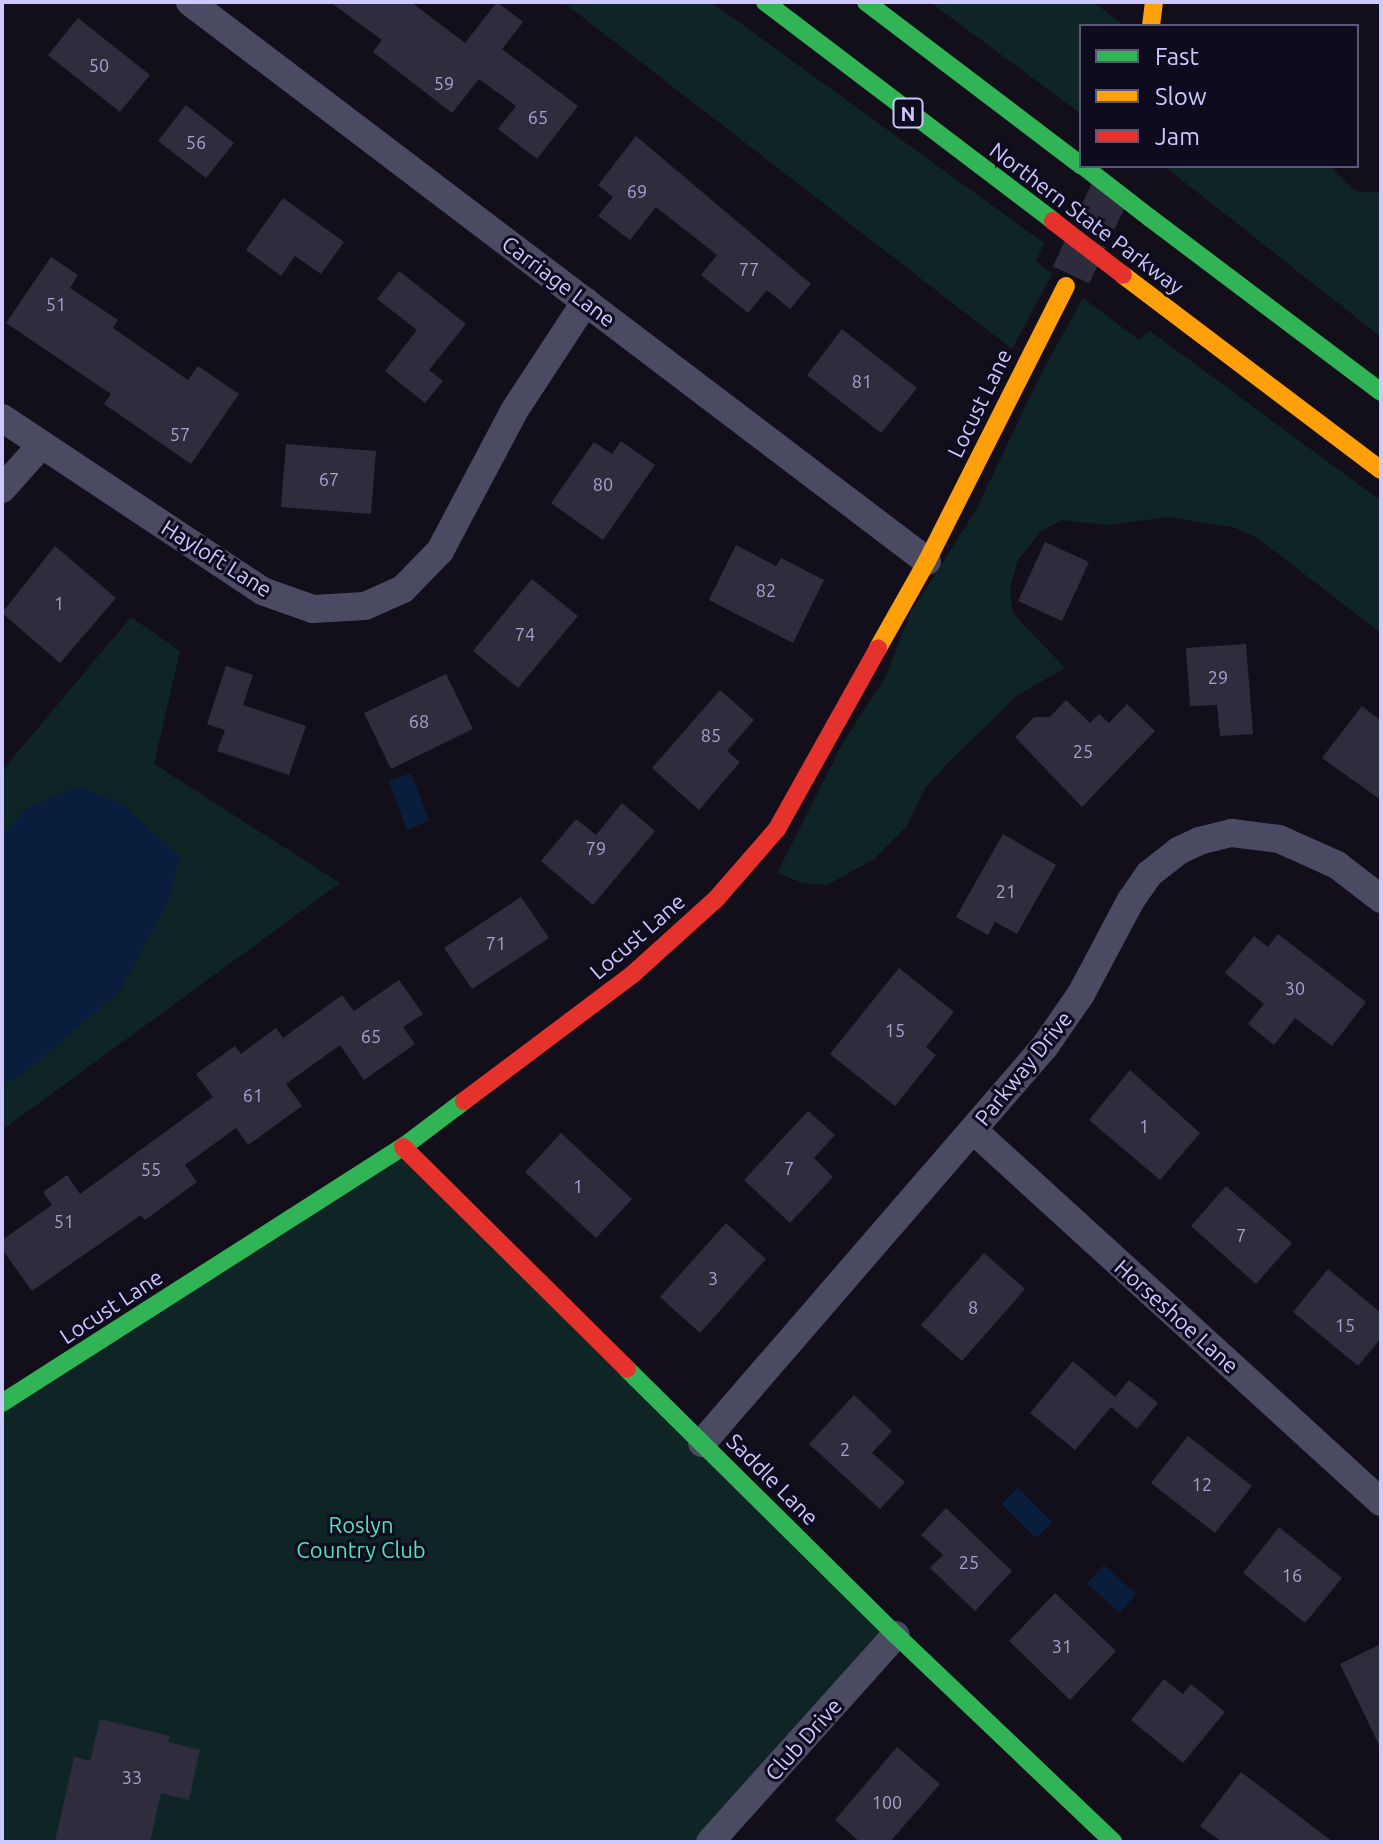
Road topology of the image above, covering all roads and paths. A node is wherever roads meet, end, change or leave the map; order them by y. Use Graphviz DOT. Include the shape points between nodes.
graph roads {
  1 [pos="190,2"];
  2 [pos="765,2"];
  3 [pos="866,2"];
  4 [pos="1154,2"];
  5 [pos="1151,24"];
  6 [pos="1079,163"];
  7 [pos="1086,168"];
  8 [pos="1066,286"];
  9 [pos="586,301"];
  10 [pos="1381,392"];
  11 [pos="2,418"];
  12 [pos="41,445"];
  13 [pos="1381,470"];
  14 [pos="2,489"];
  15 [pos="927,561"];
  16 [pos="1381,899"];
  17 [pos="973,1130"];
  18 [pos="403,1147"];
  19 [pos="2,1403"];
  20 [pos="702,1443"];
  21 [pos="1381,1502"];
  22 [pos="896,1635"];
  23 [pos="710,1842"];
  24 [pos="1113,1842"];
  1 -- 9 [label="street, Carriage Lane"];
  2 -- 13 [label="main road, Northern State Parkway / N, bridge"];
  3 -- 6 [label="main road, Northern State Parkway"];
  4 -- 5 [label="main road"];
  7 -- 10 [label="main road, Northern State Parkway, bridge"];
  8 -- 15 [label="main road, Locust Lane"];
  9 -- 12 [label="street, Hayloft Lane" via="514,411 440,551 403,589 365,606 313,609 262,591"];
  9 -- 15 [label="street, Carriage Lane"];
  11 -- 12 [label="street, Hayloft Lane"];
  12 -- 14 [label="street"];
  15 -- 18 [label="main road, Locust Lane" via="777,829 717,898 633,974"];
  16 -- 17 [label="street, Parkway Drive" via="1337,865 1279,839 1232,833 1178,851 1149,874 1066,1018"];
  17 -- 20 [label="street, Parkway Drive"];
  17 -- 21 [label="street, Horseshoe Lane"];
  18 -- 19 [label="main road, Locust Lane"];
  18 -- 20 [label="main road, Saddle Lane"];
  20 -- 22 [label="main road, Saddle Lane"];
  22 -- 23 [label="street, Club Drive"];
  22 -- 24 [label="main road, Saddle Lane"];
}
